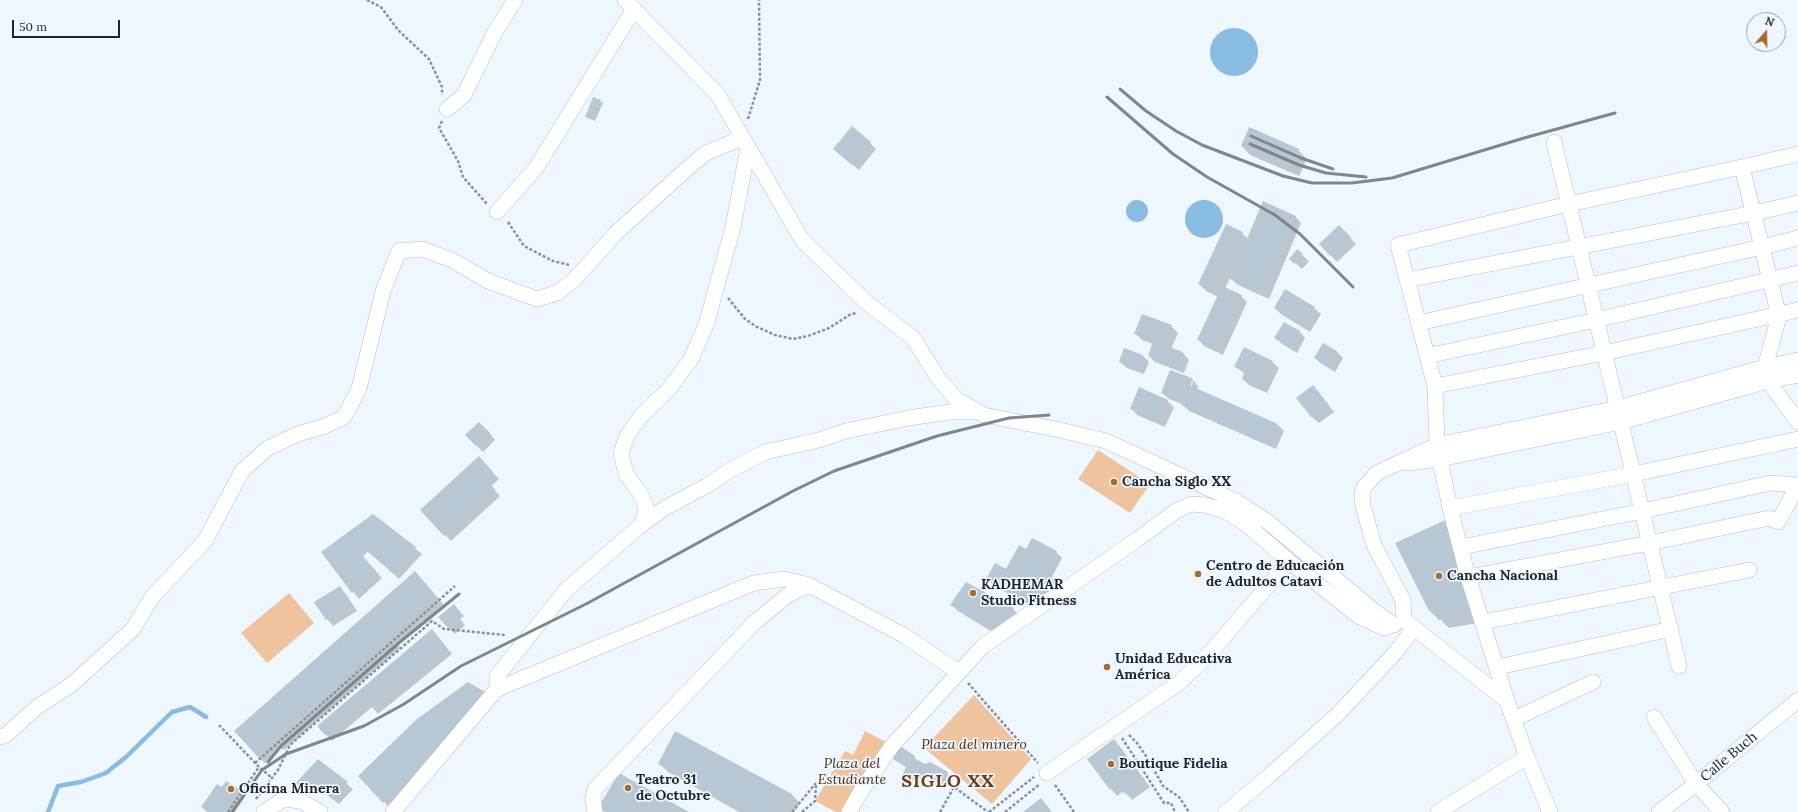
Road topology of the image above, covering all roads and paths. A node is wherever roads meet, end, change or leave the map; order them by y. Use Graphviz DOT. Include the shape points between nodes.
graph roads {
  1 [pos="367,0"];
  2 [pos="515,0"];
  3 [pos="759,0"];
  4 [pos="630,4"];
  5 [pos="447,109"];
  6 [pos="1554,142"];
  7 [pos="745,143"];
  8 [pos="1798,154"];
  9 [pos="1742,167"];
  10 [pos="1798,203"];
  11 [pos="1569,204"];
  12 [pos="497,212"];
  13 [pos="1754,213"];
  14 [pos="1798,238"];
  15 [pos="1579,246"];
  16 [pos="1762,247"];
  17 [pos="581,272"];
  18 [pos="1798,273"];
  19 [pos="720,277"];
  20 [pos="1407,280"];
  21 [pos="1770,280"];
  22 [pos="1588,286"];
  23 [pos="1798,310"];
  24 [pos="879,312"];
  25 [pos="1779,316"];
  26 [pos="1596,320"];
  27 [pos="1418,323"];
  28 [pos="1604,353"];
  29 [pos="1427,356"];
  30 [pos="1798,360"];
  31 [pos="1766,374"];
  32 [pos="1798,375"];
  33 [pos="1435,386"];
  34 [pos="979,412"];
  35 [pos="1620,415"];
  36 [pos="1798,422"];
  37 [pos="1798,439"];
  38 [pos="1438,452"];
  39 [pos="1634,474"];
  40 [pos="1798,485"];
  41 [pos="1450,508"];
  42 [pos="1642,511"];
  43 [pos="641,525"];
  44 [pos="1650,543"];
  45 [pos="1461,546"];
  46 [pos="1288,561"];
  47 [pos="1749,570"];
  48 [pos="1468,577"];
  49 [pos="809,585"];
  50 [pos="455,586"];
  51 [pos="1661,587"];
  52 [pos="1483,622"];
  53 [pos="1404,624"];
  54 [pos="1671,629"];
  55 [pos="504,635"];
  56 [pos="1680,666"];
  57 [pos="1498,668"];
  58 [pos="958,672"];
  59 [pos="1593,682"];
  60 [pos="497,689"];
  61 [pos="1798,700"];
  62 [pos="1507,701"];
  63 [pos="1654,717"];
  64 [pos="1514,719"];
  65 [pos="219,725"];
  66 [pos="1118,725"];
  67 [pos="0,737"];
  68 [pos="1527,757"];
  69 [pos="255,763"];
  70 [pos="259,767"];
  71 [pos="1047,773"];
  72 [pos="272,778"];
  73 [pos="1696,784"];
  74 [pos="261,793"];
  75 [pos="228,812"];
  76 [pos="264,812"];
  77 [pos="320,812"];
  78 [pos="393,812"];
  79 [pos="595,812"];
  80 [pos="792,812"];
  81 [pos="802,812"];
  82 [pos="849,812"];
  83 [pos="940,812"];
  84 [pos="989,812"];
  85 [pos="1005,812"];
  86 [pos="1074,812"];
  87 [pos="1175,812"];
  88 [pos="1189,812"];
  89 [pos="1226,812"];
  90 [pos="1438,812"];
  91 [pos="1550,812"];
  92 [pos="1659,812"];
  93 [pos="1722,812"];
  1 -- 5 [label="path" via="381,7 398,30 429,59 442,87 441,100"];
  2 -- 5 [label="street" via="495,32 464,95"];
  3 -- 7 [label="path" via="760,80"];
  4 -- 7 [label="street" via="718,95"];
  4 -- 12 [label="street" via="536,168"];
  5 -- 12 [label="path" via="439,128 458,161 463,177 486,204"];
  6 -- 11 [label="street"];
  7 -- 17 [label="street" via="706,153 616,233"];
  7 -- 19 [label="street" via="733,227"];
  7 -- 24 [label="street" via="802,240"];
  8 -- 9 [label="street"];
  9 -- 11 [label="street"];
  9 -- 13 [label="street"];
  10 -- 13 [label="street"];
  11 -- 15 [label="street"];
  11 -- 20 [label="street" via="1398,245"];
  12 -- 17 [label="path" via="509,223 524,246"];
  13 -- 15 [label="street"];
  13 -- 16 [label="street"];
  14 -- 16 [label="street"];
  15 -- 20 [label="street"];
  15 -- 22 [label="street"];
  16 -- 21 [label="street"];
  16 -- 22 [label="street"];
  17 -- 67 [label="street" via="557,293 536,299 488,281 452,260 422,249 400,251 383,291 359,389 344,416 268,448 242,471 205,541 152,597 133,629 71,685 37,707 6,735"];
  18 -- 21 [label="street"];
  19 -- 24 [label="path" via="727,296 746,319 775,335 793,339 829,328 851,314"];
  19 -- 43 [label="street" via="706,325 690,360 669,388 641,416 621,453 626,474 646,506"];
  20 -- 27 [label="street"];
  21 -- 25 [label="street"];
  21 -- 26 [label="street"];
  22 -- 26 [label="street"];
  22 -- 27 [label="street"];
  23 -- 25 [label="street"];
  24 -- 34 [label="street" via="913,338 938,378 956,399"];
  25 -- 28 [label="street"];
  25 -- 31 [label="street"];
  26 -- 28 [label="street"];
  26 -- 29 [label="street"];
  27 -- 29 [label="street"];
  28 -- 33 [label="street"];
  28 -- 35 [label="street"];
  29 -- 33 [label="street"];
  30 -- 31 [label="street"];
  31 -- 32 [label="street"];
  31 -- 35 [label="street"];
  31 -- 36 [label="street"];
  33 -- 38 [label="street"];
  34 -- 43 [label="street" via="950,412 908,418 765,452 664,508"];
  34 -- 53 [label="street" via="1002,420 1060,430 1106,442 1236,501 1268,522 1367,605"];
  35 -- 38 [label="street"];
  35 -- 39 [label="street"];
  37 -- 39 [label="street"];
  38 -- 41 [label="street"];
  38 -- 53 [label="street" via="1392,465 1372,477 1364,487 1362,500 1374,545 1403,600"];
  39 -- 41 [label="street"];
  39 -- 42 [label="street"];
  40 -- 42 [label="street" via="1770,483"];
  40 -- 44 [label="street" via="1778,522 1769,518"];
  41 -- 45 [label="street"];
  42 -- 44 [label="street"];
  42 -- 45 [label="street"];
  43 -- 60 [label="street" via="566,590 497,676"];
  44 -- 48 [label="street"];
  44 -- 51 [label="street"];
  45 -- 48 [label="street"];
  46 -- 53 [label="street" via="1358,616 1384,628"];
  46 -- 58 [label="street" via="1245,523 1232,515 1205,505 1191,504 1176,511 983,646"];
  46 -- 66 [label="street" via="1211,652 1180,682"];
  47 -- 51 [label="street"];
  48 -- 52 [label="street"];
  49 -- 58 [label="street" via="905,636"];
  49 -- 60 [label="street" via="784,579 754,583"];
  49 -- 79 [label="street" via="788,595 755,622 595,789 592,798"];
  50 -- 69 [label="path"];
  51 -- 52 [label="street"];
  51 -- 54 [label="street"];
  52 -- 57 [label="street"];
  53 -- 62 [label="street"];
  53 -- 89 [label="street" via="1395,653 1338,714"];
  54 -- 56 [label="street"];
  54 -- 57 [label="street"];
  55 -- 72 [label="path" via="444,630 432,621 290,745"];
  57 -- 62 [label="street"];
  58 -- 71 [label="path"];
  58 -- 82 [label="street" via="892,747"];
  59 -- 64 [label="street"];
  60 -- 78 [label="street"];
  61 -- 73 [label="street, Calle Buch"];
  62 -- 64 [label="street"];
  63 -- 73 [label="street"];
  64 -- 68 [label="street"];
  65 -- 69 [label="path"];
  66 -- 71 [label="street"];
  66 -- 87 [label="path" via="1124,742 1140,768 1164,803 1171,803"];
  66 -- 88 [label="path" via="1137,743 1163,786 1179,797"];
  68 -- 90 [label="street"];
  68 -- 91 [label="street"];
  69 -- 70 [label="path"];
  70 -- 72 [label="path"];
  70 -- 75 [label="path"];
  71 -- 84 [label="path"];
  71 -- 85 [label="path"];
  71 -- 86 [label="path"];
  72 -- 74 [label="path"];
  73 -- 92 [label="street, Calle Buch"];
  73 -- 93 [label="street"];
  76 -- 77 [label="street" via="284,799 300,800"];
  80 -- 81 [label="path" via="816,784 815,801"];
  83 -- 84 [label="path" via="954,787"];
}
